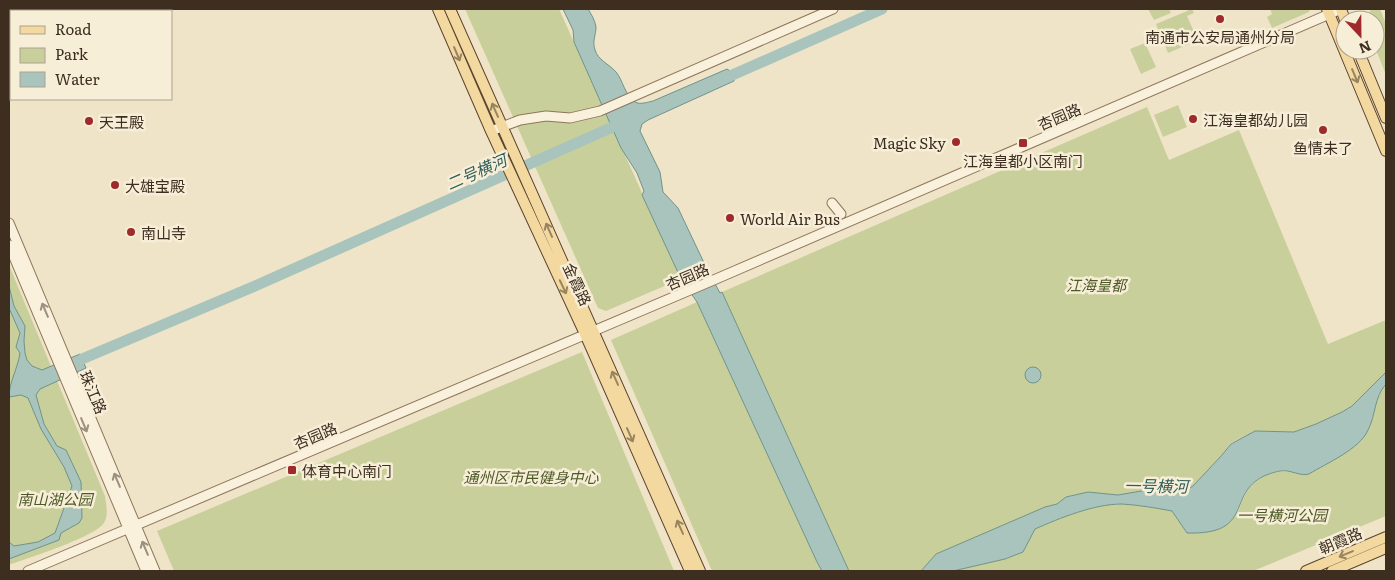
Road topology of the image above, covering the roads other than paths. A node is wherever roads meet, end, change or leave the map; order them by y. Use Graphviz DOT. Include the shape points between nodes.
graph roads {
  1 [pos="438,9"];
  2 [pos="450,9"];
  3 [pos="832,9"];
  4 [pos="1341,9"];
  5 [pos="1328,12"];
  6 [pos="1362,60"];
  7 [pos="1386,118"];
  8 [pos="502,127"];
  9 [pos="491,131"];
  10 [pos="1386,150"];
  11 [pos="832,203"];
  12 [pos="841,214"];
  13 [pos="9,223"];
  14 [pos="9,245"];
  15 [pos="590,333"];
  16 [pos="60,357"];
  17 [pos="132,527"];
  18 [pos="1386,537"];
  19 [pos="1386,548"];
  20 [pos="28,571"];
  21 [pos="146,571"];
  22 [pos="155,571"];
  23 [pos="690,571"];
  24 [pos="700,571"];
  25 [pos="1306,571"];
  26 [pos="1332,571"];
  1 -- 9 [label="main road, 金霞路, one-way"];
  8 -- 2 [label="main road, 金霞路, one-way"];
  3 -- 8 [label="street" via="600,111 570,118 546,116 520,120"];
  4 -- 5 [label="street, 杏园路"];
  5 -- 10 [label="main road, one-way"];
  5 -- 15 [label="street, 杏园路"];
  6 -- 7 [label="main road"];
  8 -- 9 [label="street"];
  15 -- 8 [label="main road, 金霞路, one-way"];
  9 -- 15 [label="main road, 金霞路, one-way"];
  11 -- 12 [label="street"];
  16 -- 13 [label="street, 珠江路, one-way"];
  14 -- 16 [label="street, 珠江路"];
  15 -- 17 [label="street, 杏园路"];
  15 -- 23 [label="main road, 金霞路, one-way"];
  24 -- 15 [label="main road, 金霞路, one-way"];
  16 -- 17 [label="street, 珠江路"];
  17 -- 20 [label="street, 杏园路"];
  17 -- 21 [label="street, 珠江路"];
  22 -- 17 [label="street, 珠江路, one-way"];
  18 -- 25 [label="main road, 朝霞路, one-way"];
  19 -- 26 [label="main road, 朝霞路"];
}
